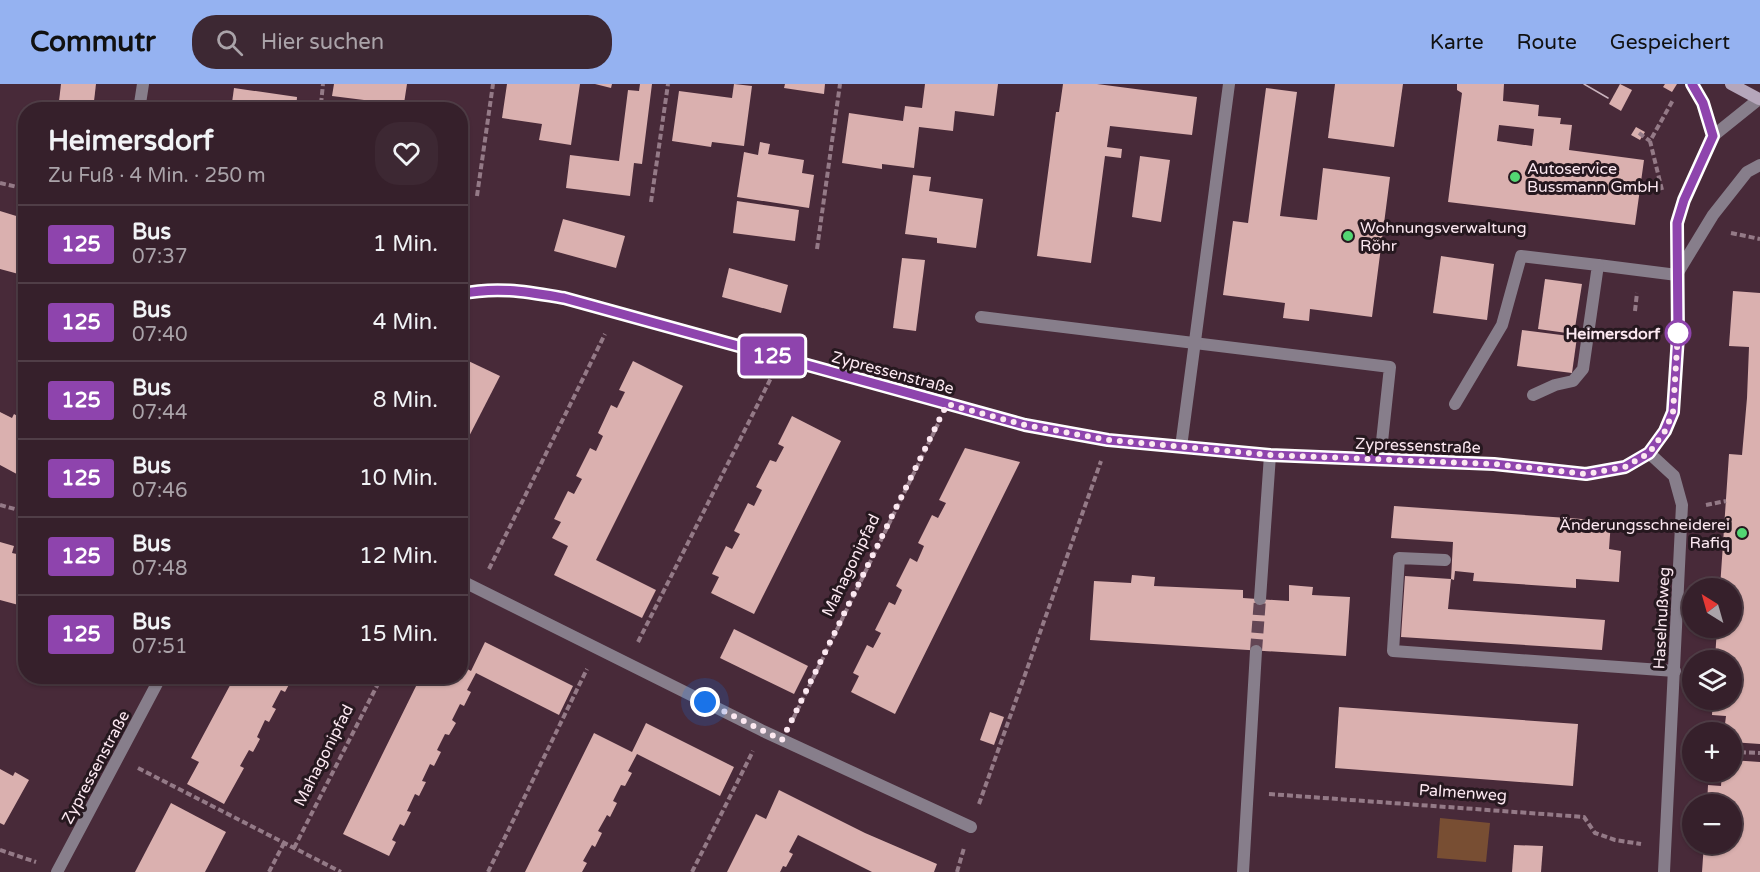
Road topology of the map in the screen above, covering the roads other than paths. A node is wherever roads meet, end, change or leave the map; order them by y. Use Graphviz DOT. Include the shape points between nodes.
graph roads {
  1 [pos="143,84"];
  2 [pos="1229,84"];
  3 [pos="1692,84"];
  4 [pos="1731,84"];
  5 [pos="1759,99"];
  6 [pos="140,102"];
  7 [pos="1713,136"];
  8 [pos="1760,165"];
  9 [pos="1598,265"];
  10 [pos="1677,275"];
  11 [pos="468,292"];
  12 [pos="981,317"];
  13 [pos="1194,345"];
  14 [pos="1533,395"];
  15 [pos="1455,404"];
  16 [pos="1180,447"];
  17 [pos="1649,453"];
  18 [pos="1270,455"];
  19 [pos="1380,460"];
  20 [pos="1445,560"];
  21 [pos="468,584"];
  22 [pos="1260,599"];
  23 [pos="1256,651"];
  24 [pos="1675,671"];
  25 [pos="157,684"];
  26 [pos="971,827"];
  27 [pos="57,871"];
  28 [pos="1243,872"];
  29 [pos="1664,872"];
  1 -- 6 [label="street"];
  2 -- 13 [label="street"];
  3 -- 7 [label="main road" via="1703,103"];
  4 -- 5 [label="main road"];
  5 -- 7 [label="street"];
  7 -- 10 [label="street" via="1677,223"];
  8 -- 10 [label="street" via="1748,172 1713,215"];
  9 -- 10 [label="street"];
  9 -- 14 [label="street" via="1583,369 1574,381"];
  9 -- 15 [label="street" via="1521,256 1502,325"];
  10 -- 17 [label="street" via="1673,412"];
  11 -- 16 [label="street, Zypressenstraße" via="510,289 564,298 1025,425 1108,440"];
  12 -- 13 [label="street"];
  13 -- 16 [label="street"];
  13 -- 19 [label="street" via="1390,367"];
  16 -- 18 [label="street, Zypressenstraße"];
  17 -- 19 [label="street, Zypressenstraße" via="1625,467 1586,474 1494,464"];
  17 -- 24 [label="street, Haselnußweg" via="1674,476 1682,505"];
  18 -- 19 [label="street, Zypressenstraße"];
  18 -- 22 [label="street"];
  20 -- 24 [label="street" via="1399,558 1393,651"];
  21 -- 26 [label="street" via="763,731"];
  23 -- 28 [label="street"];
  24 -- 29 [label="street, Haselnußweg"];
  25 -- 27 [label="street, Zypressenstraße"];
}
